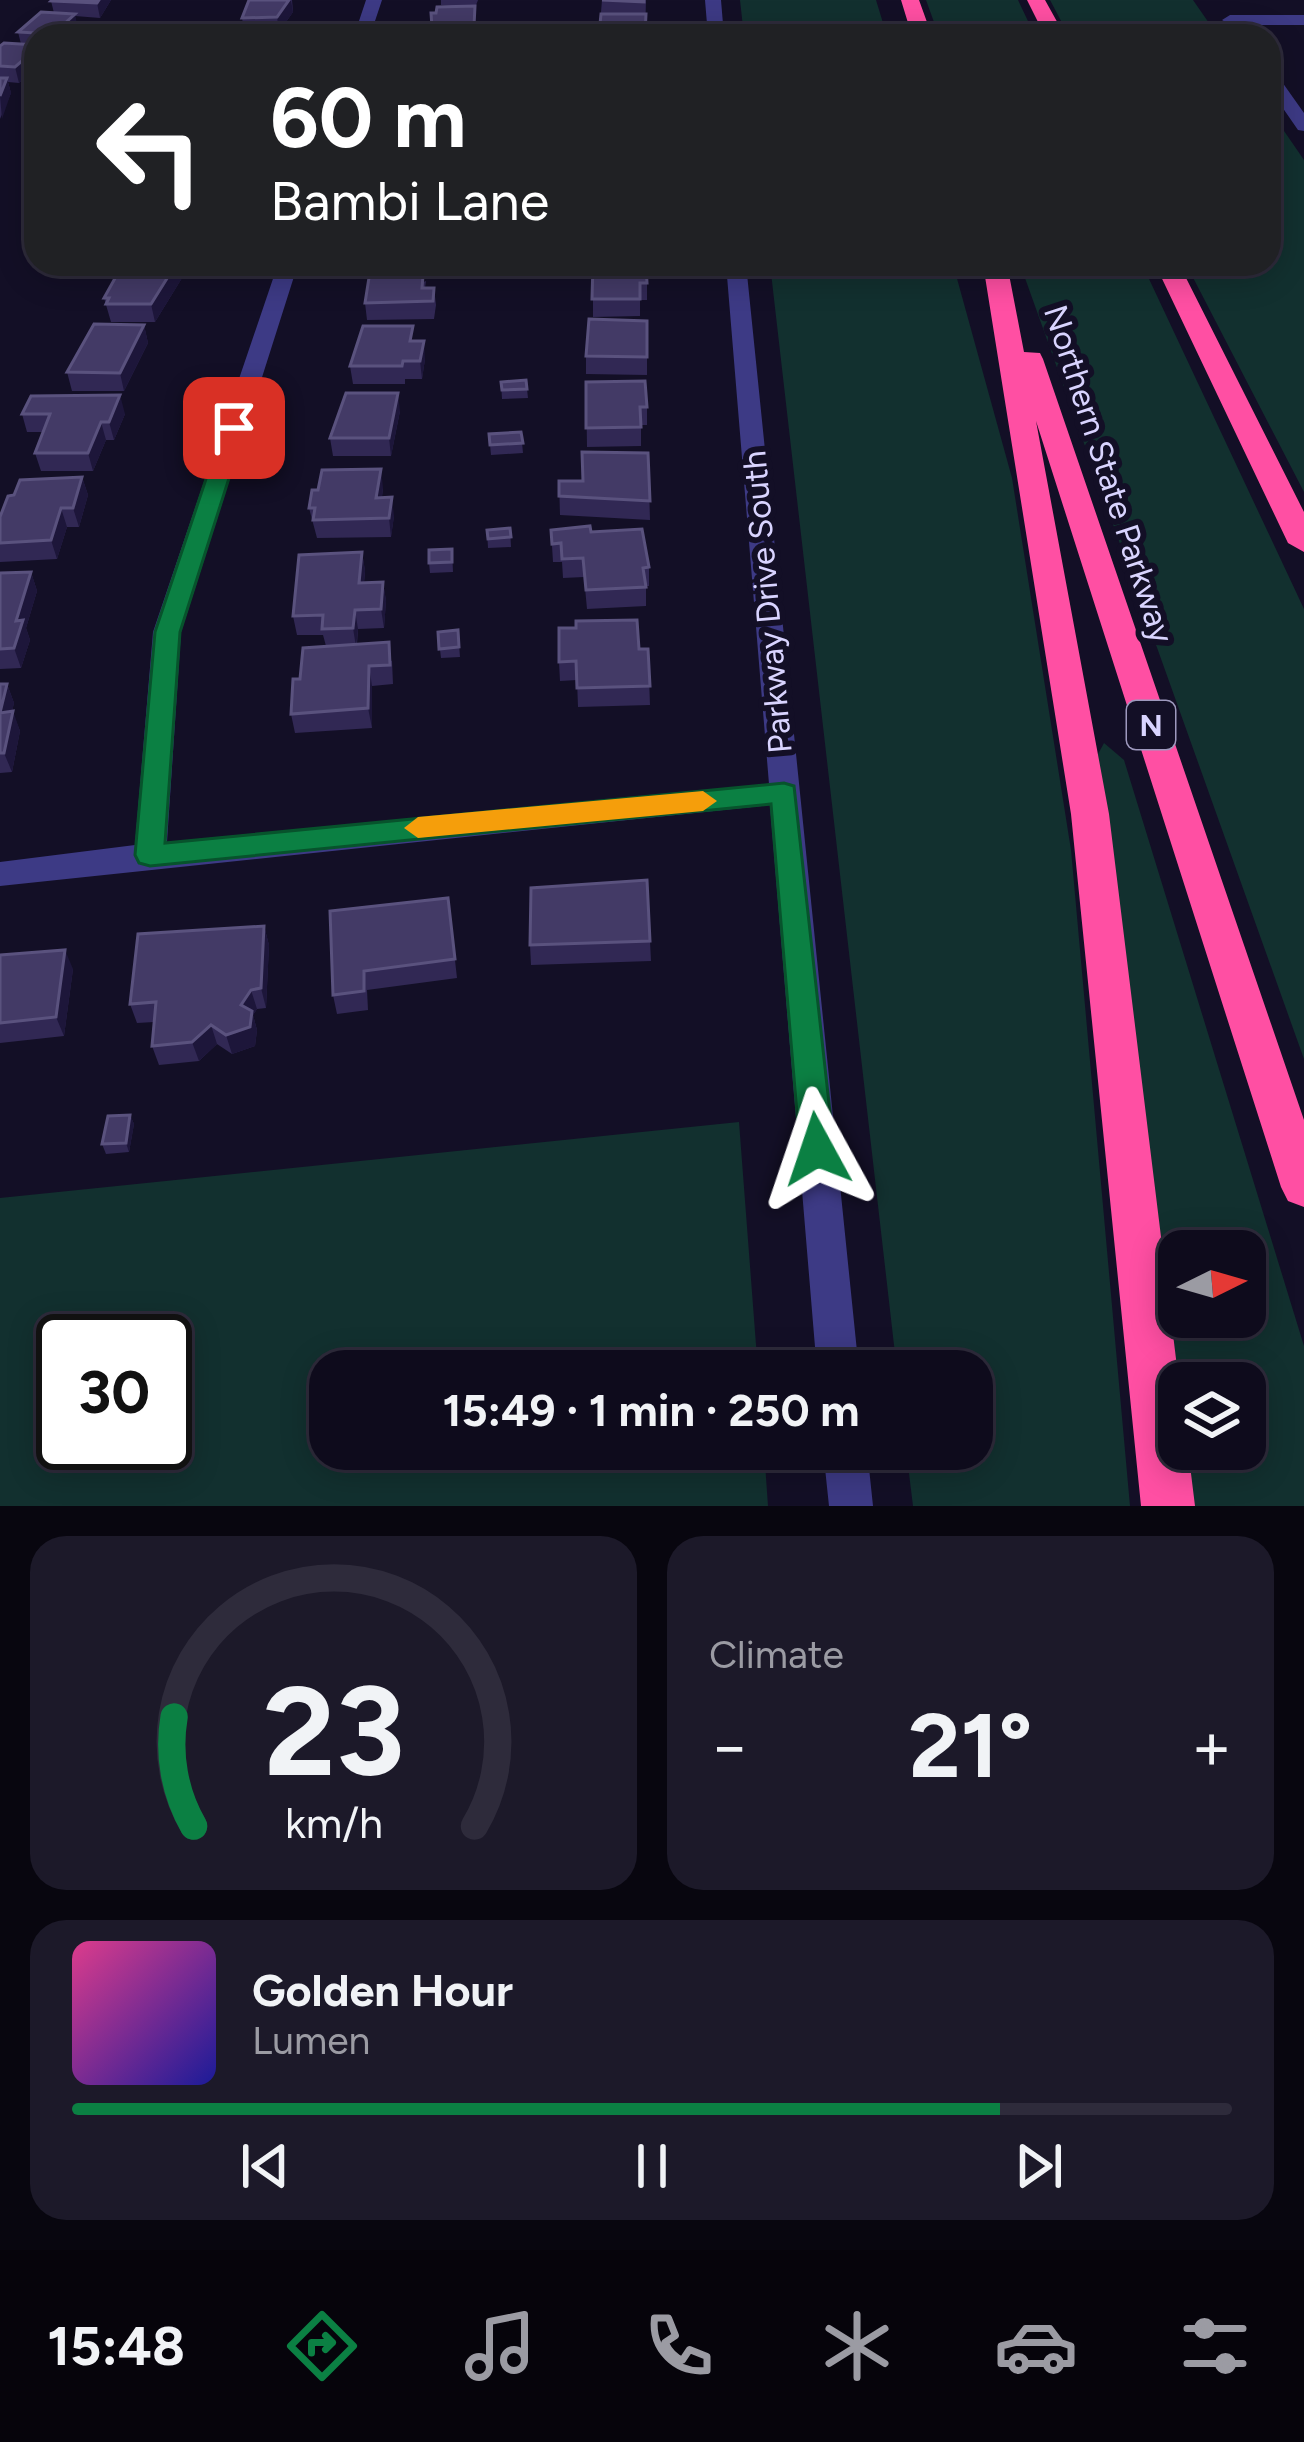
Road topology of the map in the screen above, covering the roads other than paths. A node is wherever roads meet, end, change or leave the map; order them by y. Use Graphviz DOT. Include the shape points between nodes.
graph roads {
  1 [pos="1216,0"];
  2 [pos="1230,20"];
  3 [pos="1304,20"];
  4 [pos="1233,24"];
  5 [pos="1281,93"];
  6 [pos="1304,126"];
  7 [pos="284,276"];
  8 [pos="737,276"];
  9 [pos="999,276"];
  10 [pos="1001,276"];
  11 [pos="1173,276"];
  12 [pos="1304,543"];
  13 [pos="784,793"];
  14 [pos="150,855"];
  15 [pos="0,874"];
  16 [pos="1304,1186"];
  17 [pos="836,1350"];
  18 [pos="847,1470"];
  19 [pos="850,1506"];
  20 [pos="1168,1506"];
  1 -- 2 [label="street"];
  2 -- 3 [label="street"];
  2 -- 4 [label="street"];
  5 -- 6 [label="street"];
  7 -- 14 [label="street" via="167,632"];
  8 -- 13 [label="street, Parkway Drive South"];
  9 -- 20 [label="highway" via="1090,814"];
  10 -- 16 [label="highway, Northern State Parkway / N"];
  11 -- 12 [label="highway"];
  13 -- 14 [label="street"];
  13 -- 17 [label="street, Parkway Drive South"];
  14 -- 15 [label="street"];
  18 -- 19 [label="street"];
}
